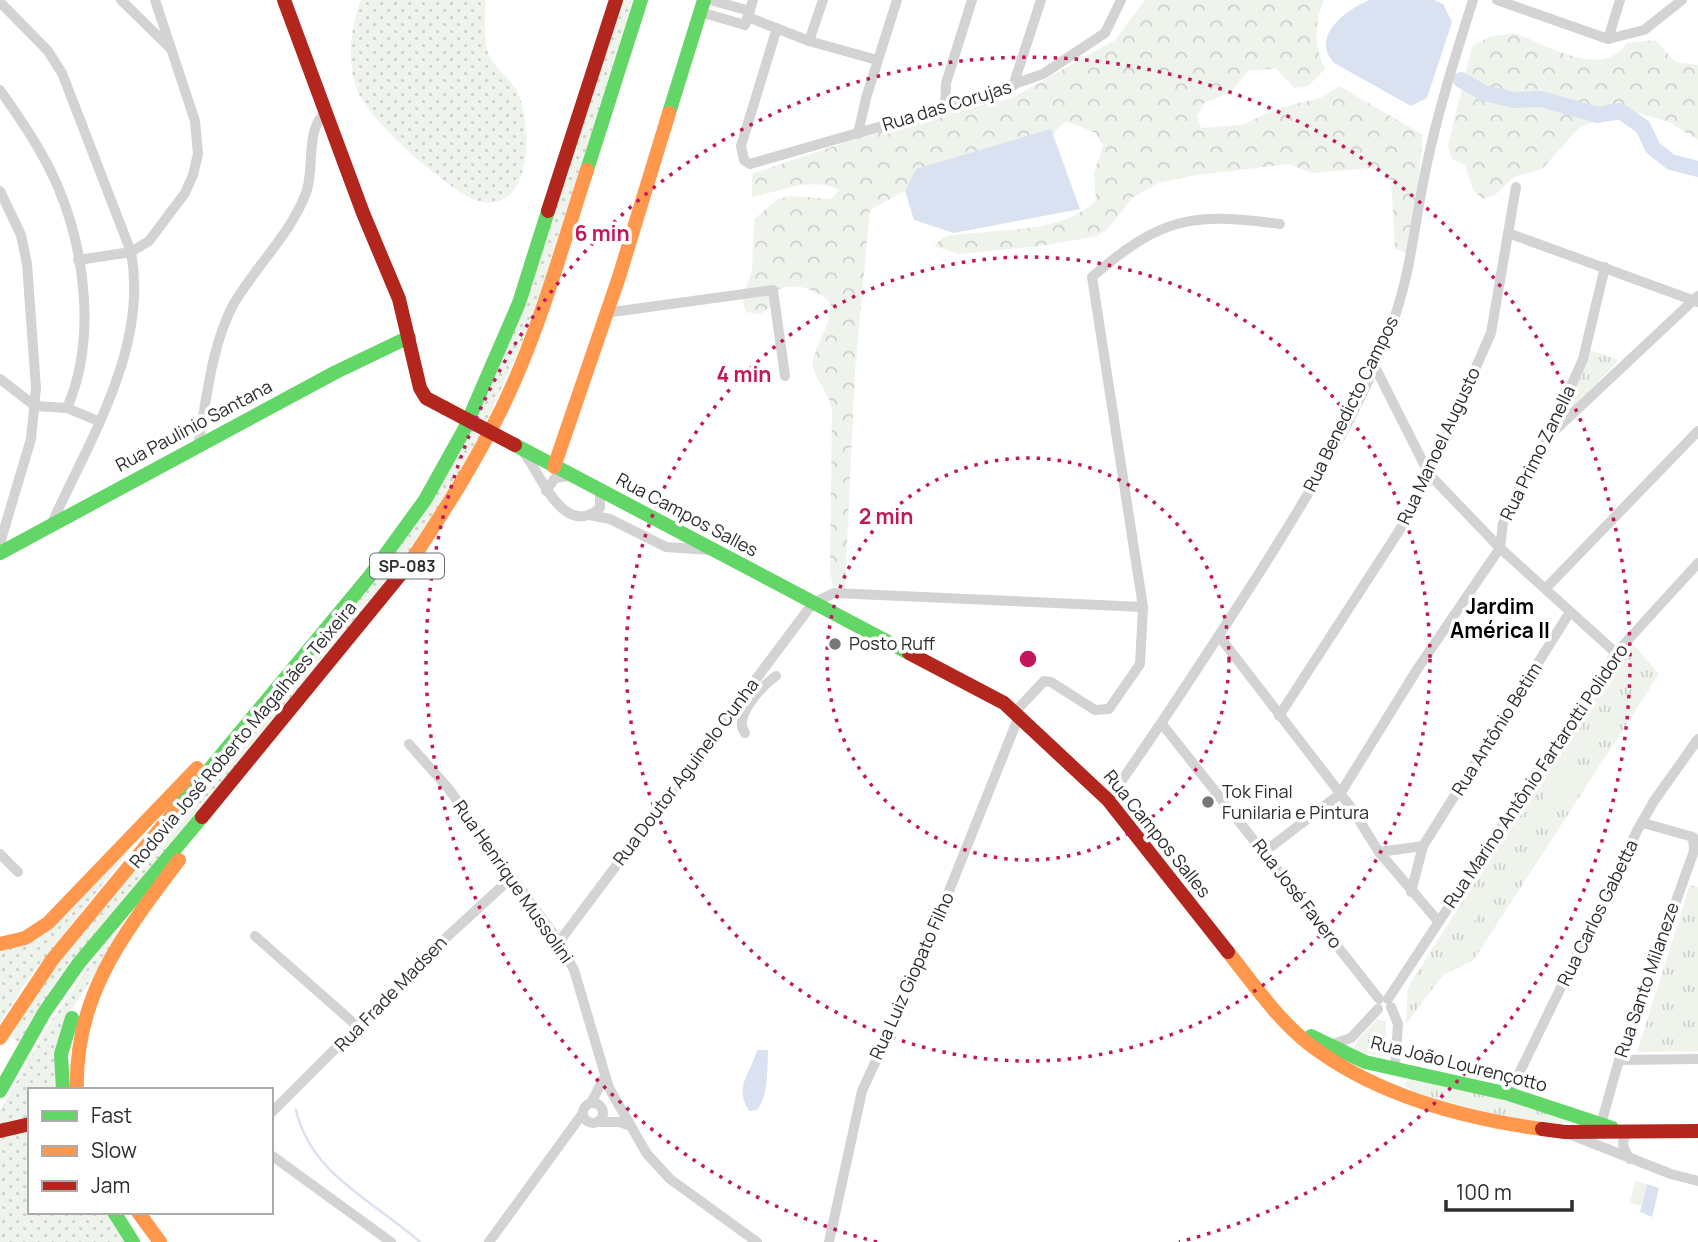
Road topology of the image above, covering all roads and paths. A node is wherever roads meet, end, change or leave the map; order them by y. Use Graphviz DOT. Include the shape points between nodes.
graph roads {
  1 [pos="121,0"];
  2 [pos="155,0"];
  3 [pos="284,0"];
  4 [pos="615,0"];
  5 [pos="640,0"];
  6 [pos="710,0"];
  7 [pos="753,0"];
  8 [pos="823,0"];
  9 [pos="897,0"];
  10 [pos="972,0"];
  11 [pos="1041,0"];
  12 [pos="1121,0"];
  13 [pos="1473,0"];
  14 [pos="1497,0"];
  15 [pos="1620,0"];
  16 [pos="1682,0"];
  17 [pos="1523,4"];
  18 [pos="2,6"];
  19 [pos="702,6"];
  20 [pos="748,18"];
  21 [pos="162,20"];
  22 [pos="145,24"];
  23 [pos="776,28"];
  24 [pos="1608,39"];
  25 [pos="809,41"];
  26 [pos="174,52"];
  27 [pos="877,60"];
  28 [pos="1013,86"];
  29 [pos="0,90"];
  30 [pos="945,108"];
  31 [pos="325,113"];
  32 [pos="858,134"];
  33 [pos="1516,187"];
  34 [pos="0,191"];
  35 [pos="1280,224"];
  36 [pos="1508,233"];
  37 [pos="131,252"];
  38 [pos="78,260"];
  39 [pos="1605,267"];
  40 [pos="1697,300"];
  41 [pos="605,313"];
  42 [pos="409,337"];
  43 [pos="1374,365"];
  44 [pos="785,376"];
  45 [pos="0,379"];
  46 [pos="35,406"];
  47 [pos="67,408"];
  48 [pos="98,421"];
  49 [pos="1698,431"];
  50 [pos="1549,436"];
  51 [pos="198,445"];
  52 [pos="517,446"];
  53 [pos="554,467"];
  54 [pos="1429,474"];
  55 [pos="571,476"];
  56 [pos="546,491"];
  57 [pos="600,491"];
  58 [pos="589,514"];
  59 [pos="51,525"];
  60 [pos="0,543"];
  61 [pos="1500,548"];
  62 [pos="713,550"];
  63 [pos="0,553"];
  64 [pos="1698,563"];
  65 [pos="1547,587"];
  66 [pos="813,603"];
  67 [pos="1143,607"];
  68 [pos="1570,612"];
  69 [pos="1219,636"];
  70 [pos="1616,653"];
  71 [pos="776,676"];
  72 [pos="286,679"];
  73 [pos="307,691"];
  74 [pos="1017,714"];
  75 [pos="1279,716"];
  76 [pos="1162,724"];
  77 [pos="745,733"];
  78 [pos="1698,739"];
  79 [pos="409,744"];
  80 [pos="1340,794"];
  81 [pos="1108,800"];
  82 [pos="1643,823"];
  83 [pos="1423,846"];
  84 [pos="1264,852"];
  85 [pos="1379,852"];
  86 [pos="0,855"];
  87 [pos="18,872"];
  88 [pos="512,877"];
  89 [pos="1411,892"];
  90 [pos="1438,921"];
  91 [pos="255,936"];
  92 [pos="123,938"];
  93 [pos="559,942"];
  94 [pos="0,944"];
  95 [pos="1384,1004"];
  96 [pos="1290,1025"];
  97 [pos="357,1026"];
  98 [pos="0,1038"];
  99 [pos="1351,1038"];
  100 [pos="1330,1045"];
  101 [pos="1348,1055"];
  102 [pos="1698,1059"];
  103 [pos="1619,1060"];
  104 [pos="1395,1068"];
  105 [pos="1352,1070"];
  106 [pos="1412,1071"];
  107 [pos="605,1076"];
  108 [pos="1371,1081"];
  109 [pos="63,1088"];
  110 [pos="77,1088"];
  111 [pos="609,1088"];
  112 [pos="0,1091"];
  113 [pos="1509,1094"];
  114 [pos="591,1103"];
  115 [pos="1427,1104"];
  116 [pos="604,1106"];
  117 [pos="273,1111"];
  118 [pos="623,1111"];
  119 [pos="583,1114"];
  120 [pos="595,1122"];
  121 [pos="28,1124"];
  122 [pos="1601,1125"];
  123 [pos="631,1126"];
  124 [pos="1532,1128"];
  125 [pos="0,1131"];
  126 [pos="1698,1131"];
  127 [pos="1565,1132"];
  128 [pos="1626,1132"];
  129 [pos="568,1137"];
  130 [pos="273,1156"];
  131 [pos="1630,1159"];
  132 [pos="1698,1181"];
  133 [pos="115,1214"];
  134 [pos="128,1214"];
  135 [pos="139,1214"];
  136 [pos="133,1242"];
  137 [pos="148,1242"];
  138 [pos="160,1242"];
  139 [pos="391,1242"];
  140 [pos="489,1242"];
  141 [pos="757,1242"];
  142 [pos="829,1242"];
  1 -- 22 [label="street"];
  2 -- 21 [label="street"];
  3 -- 31 [label="main road, Rua Campos Salles"];
  4 -- 72 [label="main road, Rodovia José Roberto Magalhães Teixeira / SP-083" via="519,303 464,430 394,545"];
  5 -- 73 [label="main road, Rodovia José Roberto Magalhães Teixeira / SP-083" via="558,265 503,406 435,527"];
  6 -- 20 [label="street"];
  7 -- 20 [label="street"];
  8 -- 25 [label="street"];
  9 -- 27 [label="street"];
  10 -- 30 [label="street" via="946,83"];
  11 -- 28 [label="street"];
  12 -- 28 [label="street, Rua das Corujas" via="1105,33 1043,74"];
  13 -- 43 [label="street, Rua Benedicto Campos" via="1425,173 1410,266"];
  14 -- 17 [label="street"];
  15 -- 24 [label="street"];
  16 -- 24 [label="street" via="1644,30"];
  17 -- 24 [label="street"];
  18 -- 37 [label="street" via="48,51 62,73"];
  19 -- 20 [label="street"];
  19 -- 41 [label="main road"];
  20 -- 23 [label="street"];
  21 -- 22 [label="street"];
  21 -- 26 [label="street"];
  22 -- 26 [label="street"];
  23 -- 25 [label="street"];
  23 -- 32 [label="street, Rua das Corujas" via="741,146 744,160 756,164"];
  25 -- 27 [label="street"];
  26 -- 37 [label="street" via="195,121 198,154 185,192 165,222 149,241"];
  27 -- 32 [label="street"];
  28 -- 30 [label="street, Rua das Corujas"];
  29 -- 38 [label="street" via="57,184"];
  30 -- 32 [label="street, Rua das Corujas"];
  31 -- 42 [label="main road, Rua Campos Salles" via="399,299"];
  31 -- 51 [label="street" via="315,126 312,164 300,206 223,327"];
  33 -- 36 [label="street, Rua Manoel Augusto"];
  34 -- 46 [label="street" via="17,226 27,264"];
  35 -- 67 [label="street" via="1223,216 1193,219 1164,228 1121,251 1092,276"];
  36 -- 39 [label="street"];
  36 -- 54 [label="street, Rua Manoel Augusto" via="1491,333"];
  37 -- 38 [label="street"];
  37 -- 48 [label="street" via="136,279 132,323"];
  38 -- 47 [label="street" via="82,358"];
  39 -- 40 [label="street"];
  39 -- 50 [label="street, Rua Primo Zanella" via="1583,359"];
  40 -- 50 [label="street"];
  41 -- 44 [label="street" via="773,290"];
  41 -- 53 [label="main road"];
  42 -- 51 [label="main road, Rua Paulinio Santana"];
  42 -- 52 [label="main road, Rua Campos Salles, bridge" via="426,398"];
  43 -- 54 [label="street"];
  43 -- 69 [label="street, Rua Benedicto Campos" via="1330,455"];
  45 -- 46 [label="street"];
  46 -- 47 [label="street"];
  46 -- 60 [label="street" via="31,439"];
  47 -- 48 [label="street"];
  48 -- 59 [label="street"];
  49 -- 65 [label="street"];
  50 -- 61 [label="street, Rua Primo Zanella" via="1503,523"];
  51 -- 59 [label="main road, Rua Paulinio Santana"];
  52 -- 53 [label="main road, Rua Campos Salles"];
  52 -- 56 [label="street" via="535,467"];
  53 -- 55 [label="main road, Rua Campos Salles"];
  53 -- 56 [label="street"];
  54 -- 61 [label="street"];
  54 -- 75 [label="street, Rua Manoel Augusto" via="1399,531"];
  55 -- 56 [label="street" via="555,478"];
  55 -- 57 [label="main road, Rua Campos Salles"];
  56 -- 58 [label="street" via="557,506"];
  57 -- 58 [label="street" via="600,508"];
  57 -- 62 [label="main road, Rua Campos Salles"];
  58 -- 62 [label="street" via="610,519 666,547"];
  59 -- 63 [label="main road, Rua Paulinio Santana"];
  61 -- 65 [label="street"];
  61 -- 80 [label="street, Rua Primo Zanella"];
  62 -- 66 [label="main road, Rua Campos Salles"];
  64 -- 70 [label="street, Rua Marino Antônio Fartarotti Polidoro"];
  65 -- 68 [label="street"];
  66 -- 67 [label="street" via="834,593"];
  66 -- 74 [label="main road, Rua Campos Salles"];
  66 -- 93 [label="street, Rua Doutor Aguinelo Cunha"];
  67 -- 74 [label="street" via="1140,664 1109,709 1095,710 1044,681"];
  68 -- 70 [label="street"];
  68 -- 83 [label="street, Rua Antônio Betim"];
  69 -- 75 [label="street"];
  69 -- 76 [label="street, Rua Benedicto Campos"];
  70 -- 90 [label="street, Rua Marino Antônio Fartarotti Polidoro"];
  71 -- 77 [label="street" via="741,718"];
  72 -- 94 [label="main road" via="54,918 25,938"];
  72 -- 98 [label="main road, Rodovia José Roberto Magalhães Teixeira / SP-083" via="72,935"];
  73 -- 92 [label="main road"];
  73 -- 112 [label="main road, Rodovia José Roberto Magalhães Teixeira / SP-083" via="79,963"];
  74 -- 81 [label="main road, Rua Campos Salles"];
  74 -- 142 [label="street, Rua Luiz Giopato Filho" via="915,976 862,1091"];
  75 -- 80 [label="street"];
  76 -- 81 [label="street, Rua Benedicto Campos"];
  76 -- 84 [label="street, Rua José Favero"];
  78 -- 82 [label="street, Rua Carlos Gabetta"];
  79 -- 88 [label="street, Rua Henrique Mussolini" via="448,788"];
  80 -- 84 [label="street, Rua Primo Zanella"];
  80 -- 85 [label="street"];
  81 -- 96 [label="main road, Rua Campos Salles"];
  82 -- 103 [label="street, Rua Santo Milaneze" via="1693,837 1695,851"];
  82 -- 113 [label="street, Rua Carlos Gabetta"];
  83 -- 85 [label="street"];
  83 -- 89 [label="street, Rua Antônio Betim"];
  84 -- 95 [label="street, Rua José Favero"];
  85 -- 89 [label="street"];
  86 -- 87 [label="street"];
  88 -- 93 [label="street, Rua Henrique Mussolini"];
  88 -- 97 [label="street, Rua Frade Madsen"];
  89 -- 90 [label="street"];
  90 -- 95 [label="street, Rua Marino Antônio Fartarotti Polidoro"];
  91 -- 97 [label="street"];
  92 -- 109 [label="main road" via="71,1021 61,1054"];
  92 -- 110 [label="main road" via="79,1029 74,1058"];
  93 -- 107 [label="street, Rua Henrique Mussolini" via="574,970"];
  95 -- 99 [label="street, Rua Marino Antônio Fartarotti Polidoro"];
  95 -- 104 [label="street, Rua José Favero" via="1398,1024"];
  96 -- 100 [label="main road, Rua João Lourençotto"];
  96 -- 105 [label="main road, Rua Campos Salles" via="1309,1044"];
  97 -- 117 [label="street, Rua Frade Madsen"];
  99 -- 100 [label="street, Rua Marino Antônio Fartarotti Polidoro"];
  99 -- 101 [label="street"];
  100 -- 101 [label="main road, Rua João Lourençotto"];
  101 -- 104 [label="main road, Rua João Lourençotto"];
  101 -- 105 [label="main road"];
  102 -- 103 [label="street"];
  103 -- 122 [label="street, Rua Santo Milaneze"];
  104 -- 106 [label="main road, Rua João Lourençotto"];
  104 -- 108 [label="main road" via="1388,1080"];
  105 -- 108 [label="main road, Rua Campos Salles"];
  106 -- 113 [label="main road, Rua João Lourençotto"];
  106 -- 115 [label="main road" via="1404,1086"];
  107 -- 111 [label="street, Rua Henrique Mussolini"];
  107 -- 114 [label="street"];
  108 -- 115 [label="main road, Rua Campos Salles"];
  111 -- 116 [label="street"];
  111 -- 118 [label="street, Rua Henrique Mussolini"];
  113 -- 122 [label="main road, Rua João Lourençotto"];
  114 -- 116 [label="street"];
  114 -- 119 [label="street"];
  115 -- 124 [label="main road, Rua Campos Salles" via="1490,1122"];
  116 -- 118 [label="street"];
  116 -- 120 [label="street"];
  118 -- 123 [label="street, Rua Henrique Mussolini"];
  119 -- 120 [label="street"];
  119 -- 129 [label="street"];
  120 -- 123 [label="street"];
  120 -- 129 [label="street"];
  121 -- 125 [label="main road"];
  122 -- 124 [label="main road, Rua Campos Salles"];
  122 -- 128 [label="main road, Rua João Lourençotto"];
  123 -- 141 [label="street, Rua Henrique Mussolini" via="647,1154 670,1179"];
  124 -- 127 [label="main road, Rua Campos Salles"];
  126 -- 128 [label="main road"];
  127 -- 128 [label="main road, Rua Campos Salles"];
  127 -- 131 [label="street"];
  128 -- 131 [label="street" via="1622,1147"];
  129 -- 140 [label="street"];
  130 -- 139 [label="street"];
  131 -- 132 [label="street"];
  133 -- 136 [label="main road"];
  134 -- 137 [label="main road"];
  135 -- 138 [label="main road"];
}
